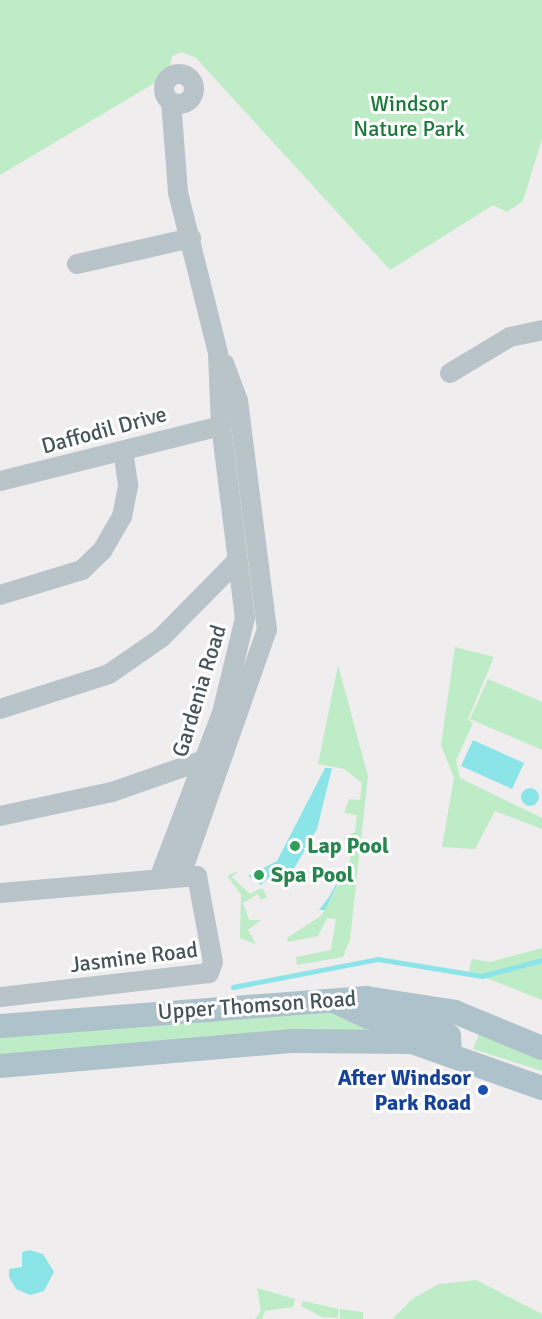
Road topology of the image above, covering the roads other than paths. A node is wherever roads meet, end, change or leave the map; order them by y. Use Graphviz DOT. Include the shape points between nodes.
graph roads {
  1 [pos="171,102"];
  2 [pos="191,238"];
  3 [pos="77,264"];
  4 [pos="542,330"];
  5 [pos="218,353"];
  6 [pos="450,373"];
  7 [pos="221,426"];
  8 [pos="123,451"];
  9 [pos="0,481"];
  10 [pos="237,561"];
  11 [pos="0,595"];
  12 [pos="0,709"];
  13 [pos="204,760"];
  14 [pos="0,816"];
  15 [pos="181,874"];
  16 [pos="160,876"];
  17 [pos="0,893"];
  18 [pos="0,997"];
  19 [pos="332,999"];
  20 [pos="485,1023"];
  21 [pos="0,1026"];
  22 [pos="542,1047"];
  23 [pos="460,1056"];
  24 [pos="0,1066"];
  25 [pos="542,1088"];
  1 -- 2 [label="street, Gardenia Road" via="177,183"];
  2 -- 3 [label="street"];
  2 -- 5 [label="street, Gardenia Road"];
  4 -- 6 [label="street" via="510,337"];
  5 -- 7 [label="street, Gardenia Road"];
  5 -- 15 [label="street, Gardenia Road" via="238,401 267,630"];
  7 -- 8 [label="street, Daffodil Drive"];
  7 -- 10 [label="street, Gardenia Road"];
  8 -- 9 [label="street, Daffodil Drive"];
  8 -- 11 [label="street" via="128,485 122,517 102,551 82,570"];
  10 -- 12 [label="street" via="161,638 110,674"];
  10 -- 13 [label="street, Gardenia Road" via="244,637"];
  13 -- 14 [label="street" via="112,792"];
  13 -- 16 [label="street, Gardenia Road"];
  15 -- 16 [label="street"];
  15 -- 18 [label="street, Jasmine Road" via="201,881 213,962 210,973"];
  16 -- 17 [label="street"];
  19 -- 20 [label="main road, Upper Thomson Road" via="419,1003"];
  19 -- 21 [label="main road, Upper Thomson Road"];
  19 -- 23 [label="main road" via="368,1017 442,1032 449,1036"];
  20 -- 22 [label="main road, Upper Thomson Road"];
  20 -- 23 [label="main road" via="469,1036"];
  23 -- 24 [label="main road, Upper Thomson Road" via="412,1042 293,1041"];
  23 -- 25 [label="main road, Upper Thomson Road"];
}
